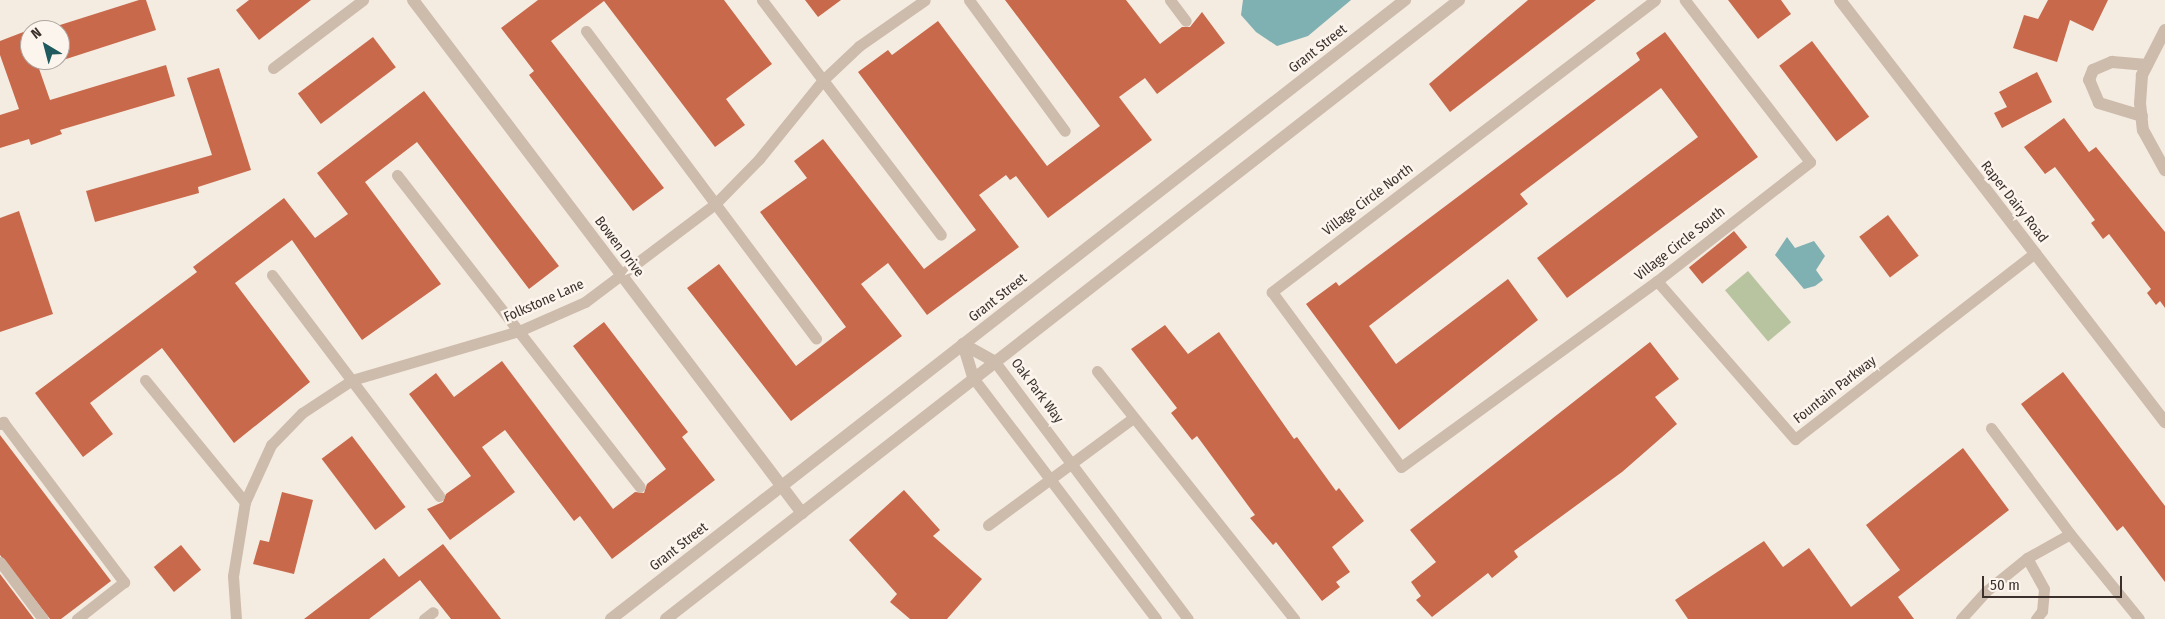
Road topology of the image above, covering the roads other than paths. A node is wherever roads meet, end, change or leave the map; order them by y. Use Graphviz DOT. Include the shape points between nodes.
graph roads {
  1 [pos="364,0"];
  2 [pos="413,0"];
  3 [pos="762,0"];
  4 [pos="925,0"];
  5 [pos="969,0"];
  6 [pos="1170,0"];
  7 [pos="1405,0"];
  8 [pos="1459,0"];
  9 [pos="1655,0"];
  10 [pos="1685,0"];
  11 [pos="1840,0"];
  12 [pos="1186,21"];
  13 [pos="2165,30"];
  14 [pos="586,32"];
  15 [pos="2147,65"];
  16 [pos="273,68"];
  17 [pos="822,80"];
  18 [pos="2142,116"];
  19 [pos="1066,131"];
  20 [pos="2165,170"];
  21 [pos="397,175"];
  22 [pos="715,204"];
  23 [pos="940,235"];
  24 [pos="2035,253"];
  25 [pos="272,275"];
  26 [pos="622,276"];
  27 [pos="1657,281"];
  28 [pos="519,331"];
  29 [pos="816,338"];
  30 [pos="963,344"];
  31 [pos="995,362"];
  32 [pos="1097,371"];
  33 [pos="974,379"];
  34 [pos="145,380"];
  35 [pos="352,380"];
  36 [pos="1133,418"];
  37 [pos="2165,422"];
  38 [pos="0,424"];
  39 [pos="1990,428"];
  40 [pos="1072,463"];
  41 [pos="1401,467"];
  42 [pos="1049,480"];
  43 [pos="782,486"];
  44 [pos="640,487"];
  45 [pos="439,496"];
  46 [pos="246,502"];
  47 [pos="802,513"];
  48 [pos="988,525"];
  49 [pos="2070,534"];
  50 [pos="2026,558"];
  51 [pos="0,562"];
  52 [pos="43,619"];
  53 [pos="76,619"];
  54 [pos="236,619"];
  55 [pos="611,619"];
  56 [pos="666,619"];
  57 [pos="1156,619"];
  58 [pos="1188,619"];
  59 [pos="1294,619"];
  60 [pos="1962,619"];
  61 [pos="2036,619"];
  62 [pos="2139,619"];
  1 -- 16 [label="lane"];
  2 -- 26 [label="street, Bowen Drive"];
  3 -- 17 [label="lane"];
  4 -- 17 [label="lane, Folkstone Lane" via="859,46"];
  5 -- 19 [label="lane"];
  6 -- 12 [label="lane"];
  7 -- 30 [label="street, Grant Street"];
  8 -- 31 [label="street"];
  9 -- 41 [label="lane, Village Circle North" via="1272,292"];
  10 -- 27 [label="lane, Village Circle South" via="1810,162"];
  11 -- 24 [label="street, Raper Dairy Road"];
  13 -- 15 [label="street"];
  14 -- 22 [label="lane"];
  15 -- 18 [label="street" via="2142,75"];
  15 -- 18 [label="street" via="2112,62 2092,70 2089,80 2099,103"];
  17 -- 22 [label="lane, Folkstone Lane" via="759,159"];
  17 -- 23 [label="lane"];
  18 -- 20 [label="street" via="2143,130"];
  21 -- 28 [label="lane"];
  22 -- 26 [label="lane, Folkstone Lane"];
  22 -- 29 [label="lane"];
  24 -- 27 [label="lane, Fountain Parkway" via="1795,439"];
  24 -- 37 [label="street, Raper Dairy Road"];
  25 -- 35 [label="lane"];
  26 -- 28 [label="lane, Folkstone Lane" via="584,302"];
  26 -- 43 [label="street, Bowen Drive"];
  27 -- 41 [label="lane, Village Circle South"];
  28 -- 35 [label="lane, Folkstone Lane"];
  28 -- 44 [label="lane"];
  30 -- 31 [label="street, Oak Park Way"];
  30 -- 33 [label="street"];
  30 -- 43 [label="street, Grant Street"];
  31 -- 33 [label="street"];
  31 -- 40 [label="lane, Oak Park Way"];
  32 -- 36 [label="lane"];
  33 -- 42 [label="lane"];
  33 -- 47 [label="street"];
  34 -- 46 [label="lane"];
  35 -- 45 [label="lane"];
  35 -- 46 [label="lane, Folkstone Lane" via="302,413 271,445"];
  36 -- 40 [label="lane"];
  36 -- 59 [label="lane"];
  38 -- 53 [label="lane" via="3,422 124,582"];
  39 -- 49 [label="lane"];
  40 -- 42 [label="lane"];
  40 -- 58 [label="lane, Oak Park Way"];
  42 -- 48 [label="lane"];
  42 -- 57 [label="lane"];
  43 -- 47 [label="street, Bowen Drive"];
  43 -- 55 [label="street, Grant Street"];
  46 -- 54 [label="lane, Folkstone Lane" via="233,576"];
  47 -- 56 [label="street"];
  49 -- 50 [label="lane"];
  49 -- 62 [label="lane"];
  50 -- 60 [label="lane" via="1985,592"];
  50 -- 61 [label="lane" via="2044,589 2042,611"];
  51 -- 52 [label="lane"];
}
